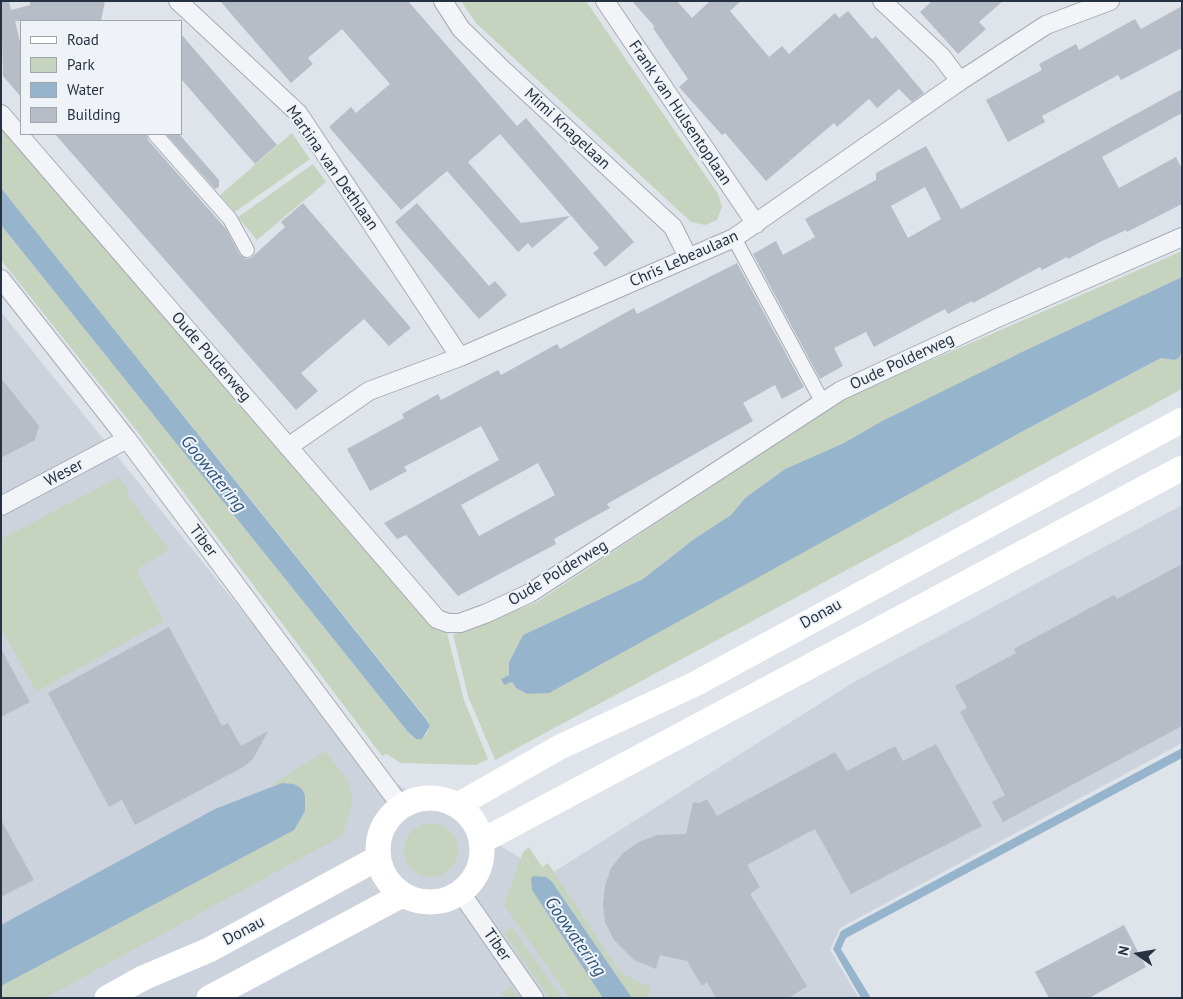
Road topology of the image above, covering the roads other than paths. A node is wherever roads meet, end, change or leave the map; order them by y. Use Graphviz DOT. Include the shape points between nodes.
graph roads {
  1 [pos="178,1"];
  2 [pos="442,1"];
  3 [pos="605,1"];
  4 [pos="882,1"];
  5 [pos="1110,1"];
  6 [pos="960,81"];
  7 [pos="1,114"];
  8 [pos="157,135"];
  9 [pos="756,224"];
  10 [pos="1182,237"];
  11 [pos="734,238"];
  12 [pos="247,250"];
  13 [pos="688,257"];
  14 [pos="1,279"];
  15 [pos="460,357"];
  16 [pos="823,403"];
  17 [pos="1182,420"];
  18 [pos="127,439"];
  19 [pos="288,447"];
  20 [pos="1182,468"];
  21 [pos="1,506"];
  22 [pos="458,805"];
  23 [pos="401,806"];
  24 [pos="482,841"];
  25 [pos="378,858"];
  26 [pos="461,893"];
  27 [pos="402,895"];
  28 [pos="107,998"];
  29 [pos="209,998"];
  30 [pos="534,998"];
  1 -- 15 [label="street, Martina van Dethlaan" via="298,113"];
  2 -- 13 [label="street, Mimi Knagelaan" via="461,28 500,67 673,227"];
  3 -- 9 [label="street, Frank van Hulsentoplaan"];
  4 -- 6 [label="street" via="941,56"];
  5 -- 6 [label="street, Chris Lebeaulaan" via="1046,25"];
  6 -- 9 [label="street, Chris Lebeaulaan"];
  7 -- 19 [label="street, Oude Polderweg"];
  8 -- 12 [label="street" via="230,218"];
  9 -- 11 [label="street, Chris Lebeaulaan"];
  10 -- 16 [label="street, Oude Polderweg" via="908,359 840,391"];
  11 -- 13 [label="street, Chris Lebeaulaan"];
  11 -- 16 [label="street"];
  13 -- 15 [label="street, Chris Lebeaulaan"];
  14 -- 18 [label="street, Tiber"];
  15 -- 19 [label="street, Chris Lebeaulaan" via="369,391"];
  16 -- 19 [label="street, Oude Polderweg" via="530,593 460,623 437,619"];
  17 -- 22 [label="main road, Donau" via="695,684 560,747"];
  18 -- 21 [label="street, Weser"];
  18 -- 23 [label="street, Tiber"];
  20 -- 24 [label="main road"];
  22 -- 23 [label="main road" via="428,797"];
  22 -- 24 [label="main road" via="474,821"];
  23 -- 25 [label="main road" via="381,829"];
  24 -- 26 [label="main road" via="479,870"];
  25 -- 27 [label="main road" via="382,872"];
  25 -- 28 [label="main road, Donau" via="208,950"];
  26 -- 27 [label="main road" via="432,903"];
  26 -- 30 [label="street, Tiber"];
  27 -- 29 [label="main road"];
}
